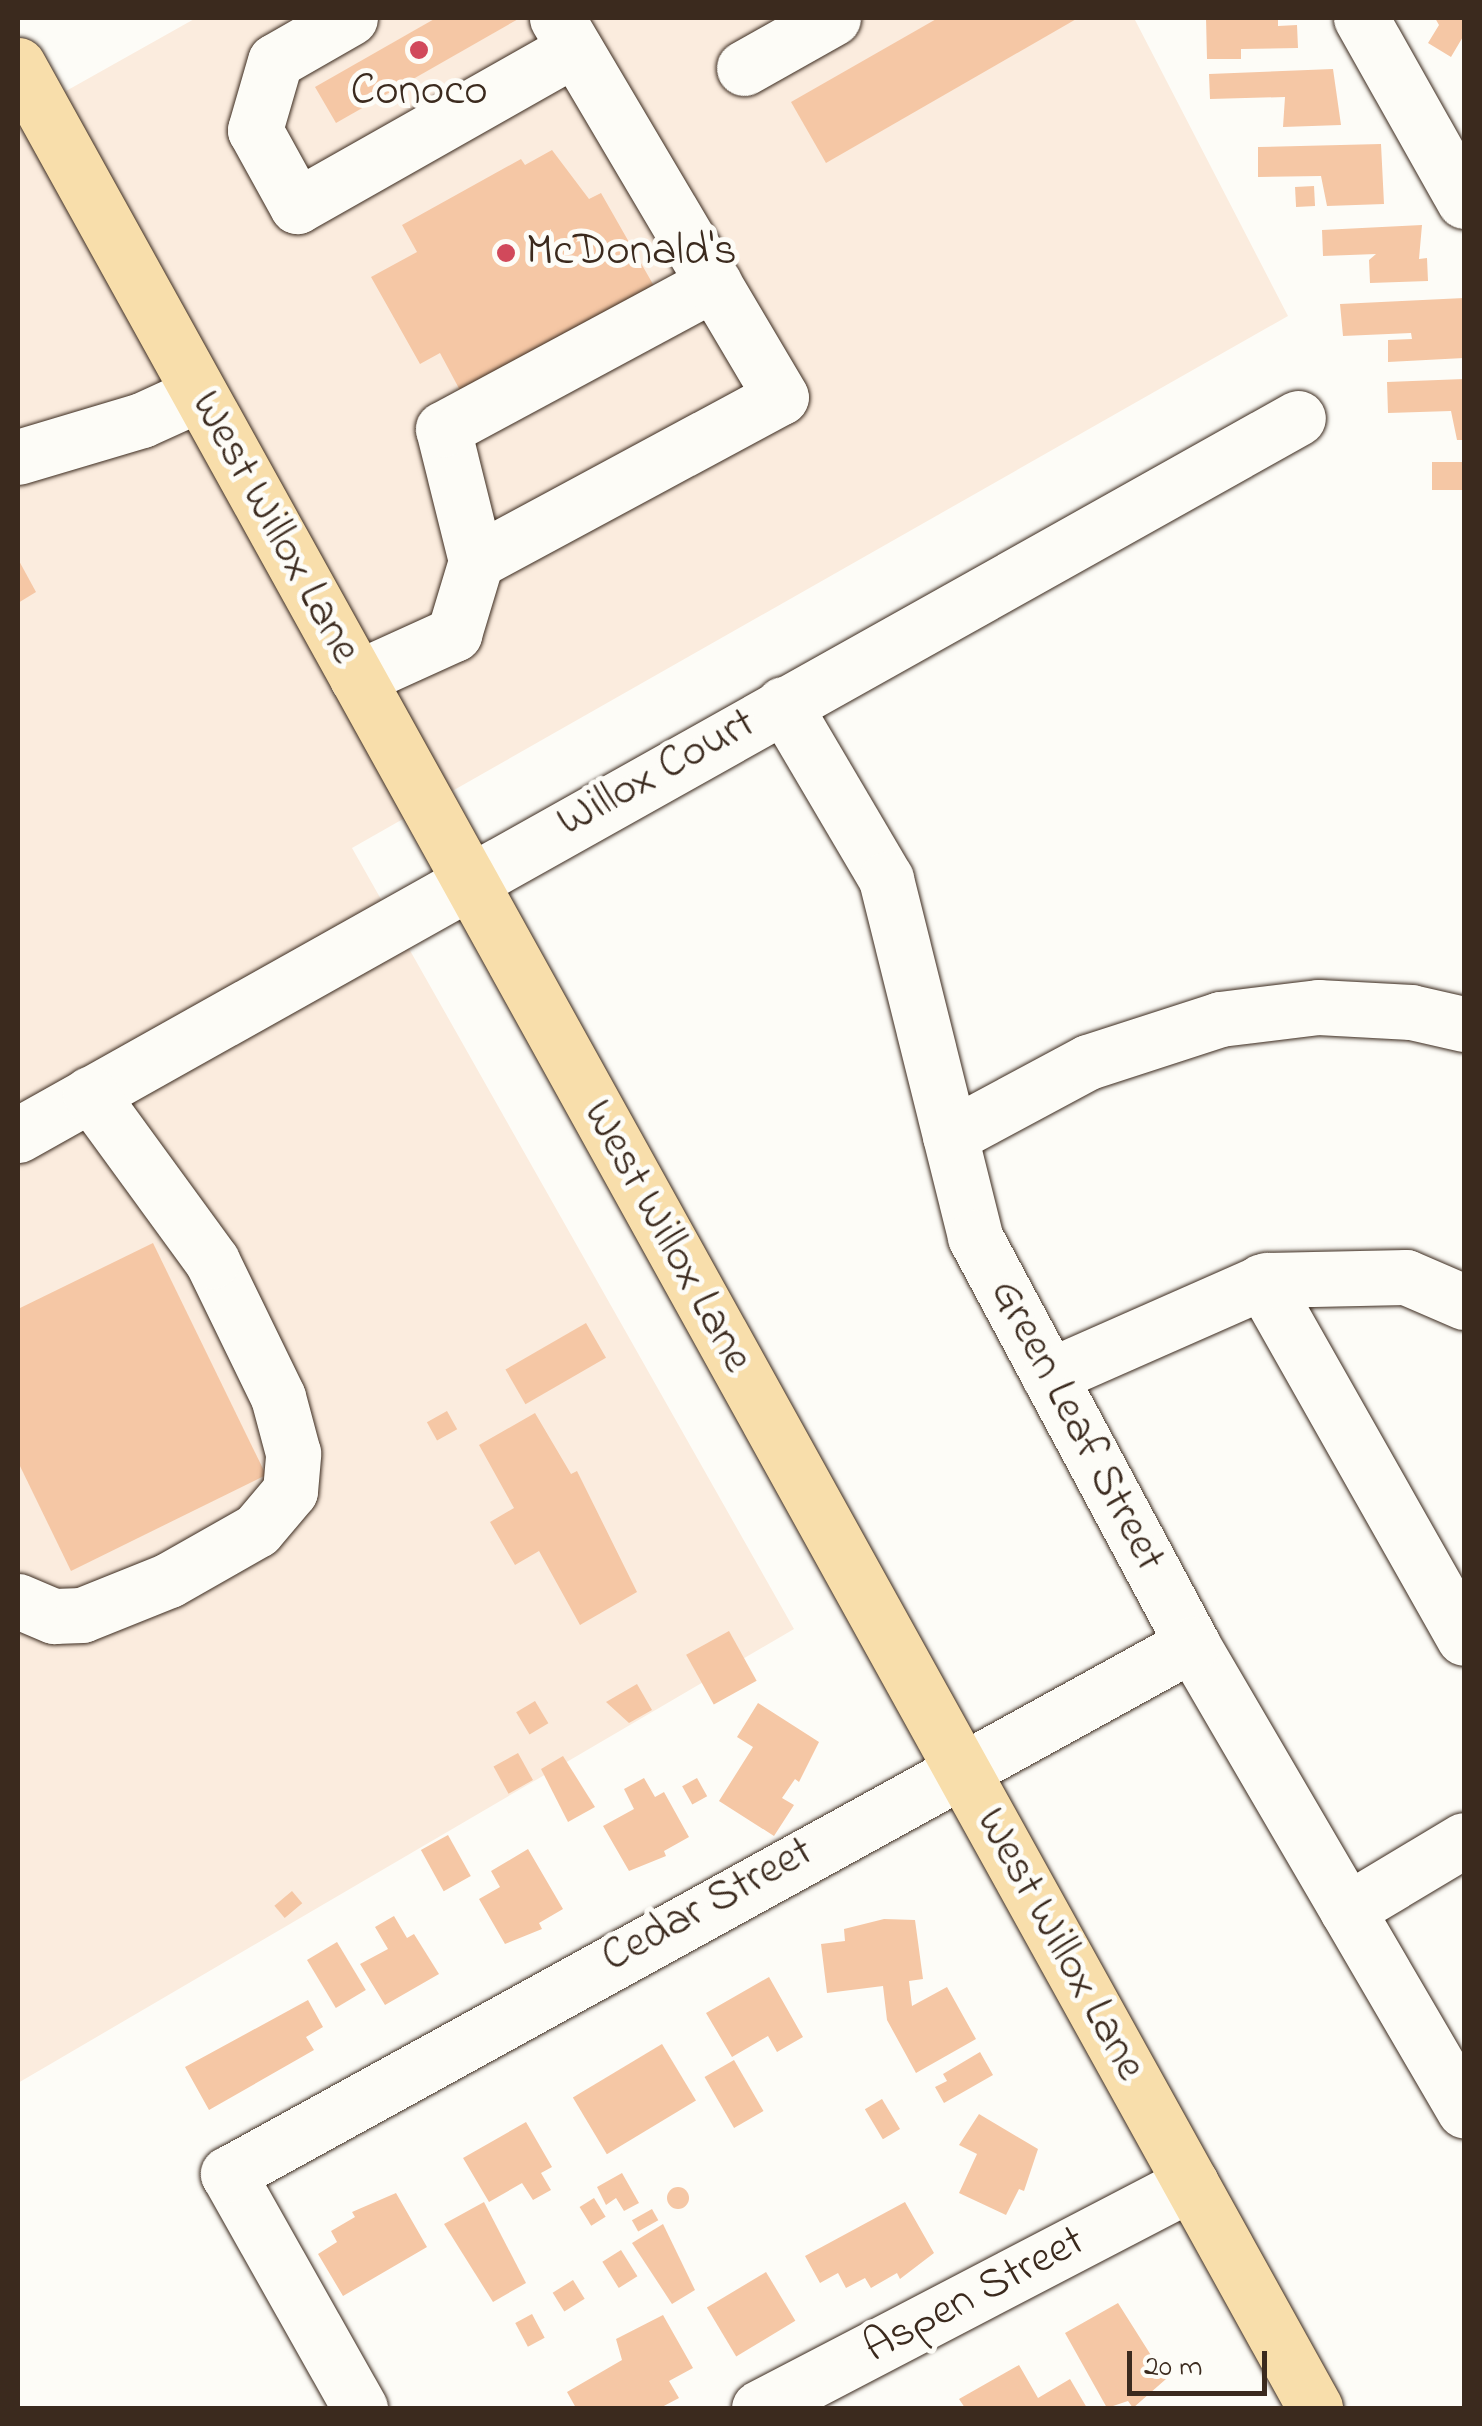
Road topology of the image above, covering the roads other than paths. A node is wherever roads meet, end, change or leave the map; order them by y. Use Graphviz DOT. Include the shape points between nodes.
graph roads {
  1 [pos="350,18"];
  2 [pos="834,18"];
  3 [pos="1361,18"];
  4 [pos="566,33"];
  5 [pos="18,65"];
  6 [pos="744,68"];
  7 [pos="1464,201"];
  8 [pos="714,283"];
  9 [pos="199,394"];
  10 [pos="1298,418"];
  11 [pos="18,457"];
  12 [pos="476,562"];
  13 [pos="357,678"];
  14 [pos="783,704"];
  15 [pos="468,879"];
  16 [pos="1464,1024"];
  17 [pos="90,1094"];
  18 [pos="18,1135"];
  19 [pos="950,1136"];
  20 [pos="1262,1281"];
  21 [pos="1464,1302"];
  22 [pos="1049,1376"];
  23 [pos="18,1601"];
  24 [pos="1464,1638"];
  25 [pos="1192,1644"];
  26 [pos="960,1768"];
  27 [pos="1464,1840"];
  28 [pos="1347,1910"];
  29 [pos="1464,2110"];
  30 [pos="1191,2183"];
  31 [pos="360,2408"];
  32 [pos="759,2408"];
  33 [pos="1315,2408"];
  1 -- 4 [label="street" via="276,61 255,130 297,206"];
  2 -- 6 [label="street"];
  3 -- 7 [label="street"];
  4 -- 8 [label="street"];
  5 -- 9 [label="main road, West Willox Lane"];
  8 -- 12 [label="street" via="443,429"];
  8 -- 12 [label="street" via="781,396"];
  9 -- 11 [label="street" via="142,420"];
  9 -- 13 [label="main road, West Willox Lane"];
  10 -- 14 [label="street, Willox Court"];
  12 -- 13 [label="street" via="454,634"];
  13 -- 15 [label="main road, West Willox Lane"];
  14 -- 15 [label="street, Willox Court"];
  14 -- 19 [label="street, Green Leaf Street" via="886,879"];
  15 -- 17 [label="street, Willox Court"];
  15 -- 26 [label="main road, West Willox Lane"];
  16 -- 19 [label="street" via="1411,1012 1318,1007 1220,1019 1088,1062"];
  17 -- 18 [label="street, Willox Court"];
  17 -- 23 [label="street" via="212,1261 278,1397 293,1453 290,1491 257,1530 169,1580 82,1615 54,1616"];
  19 -- 22 [label="street, Green Leaf Street" via="975,1237"];
  20 -- 21 [label="street" via="1406,1278"];
  20 -- 22 [label="street"];
  20 -- 24 [label="street"];
  22 -- 25 [label="street, Green Leaf Street"];
  25 -- 26 [label="street, Cedar Street"];
  25 -- 28 [label="street, Green Leaf Street"];
  26 -- 30 [label="main road, West Willox Lane"];
  26 -- 31 [label="street, Cedar Street" via="228,2174"];
  27 -- 28 [label="street"];
  28 -- 29 [label="street, Green Leaf Street"];
  30 -- 32 [label="street, Aspen Street"];
  30 -- 33 [label="main road, West Willox Lane"];
}
